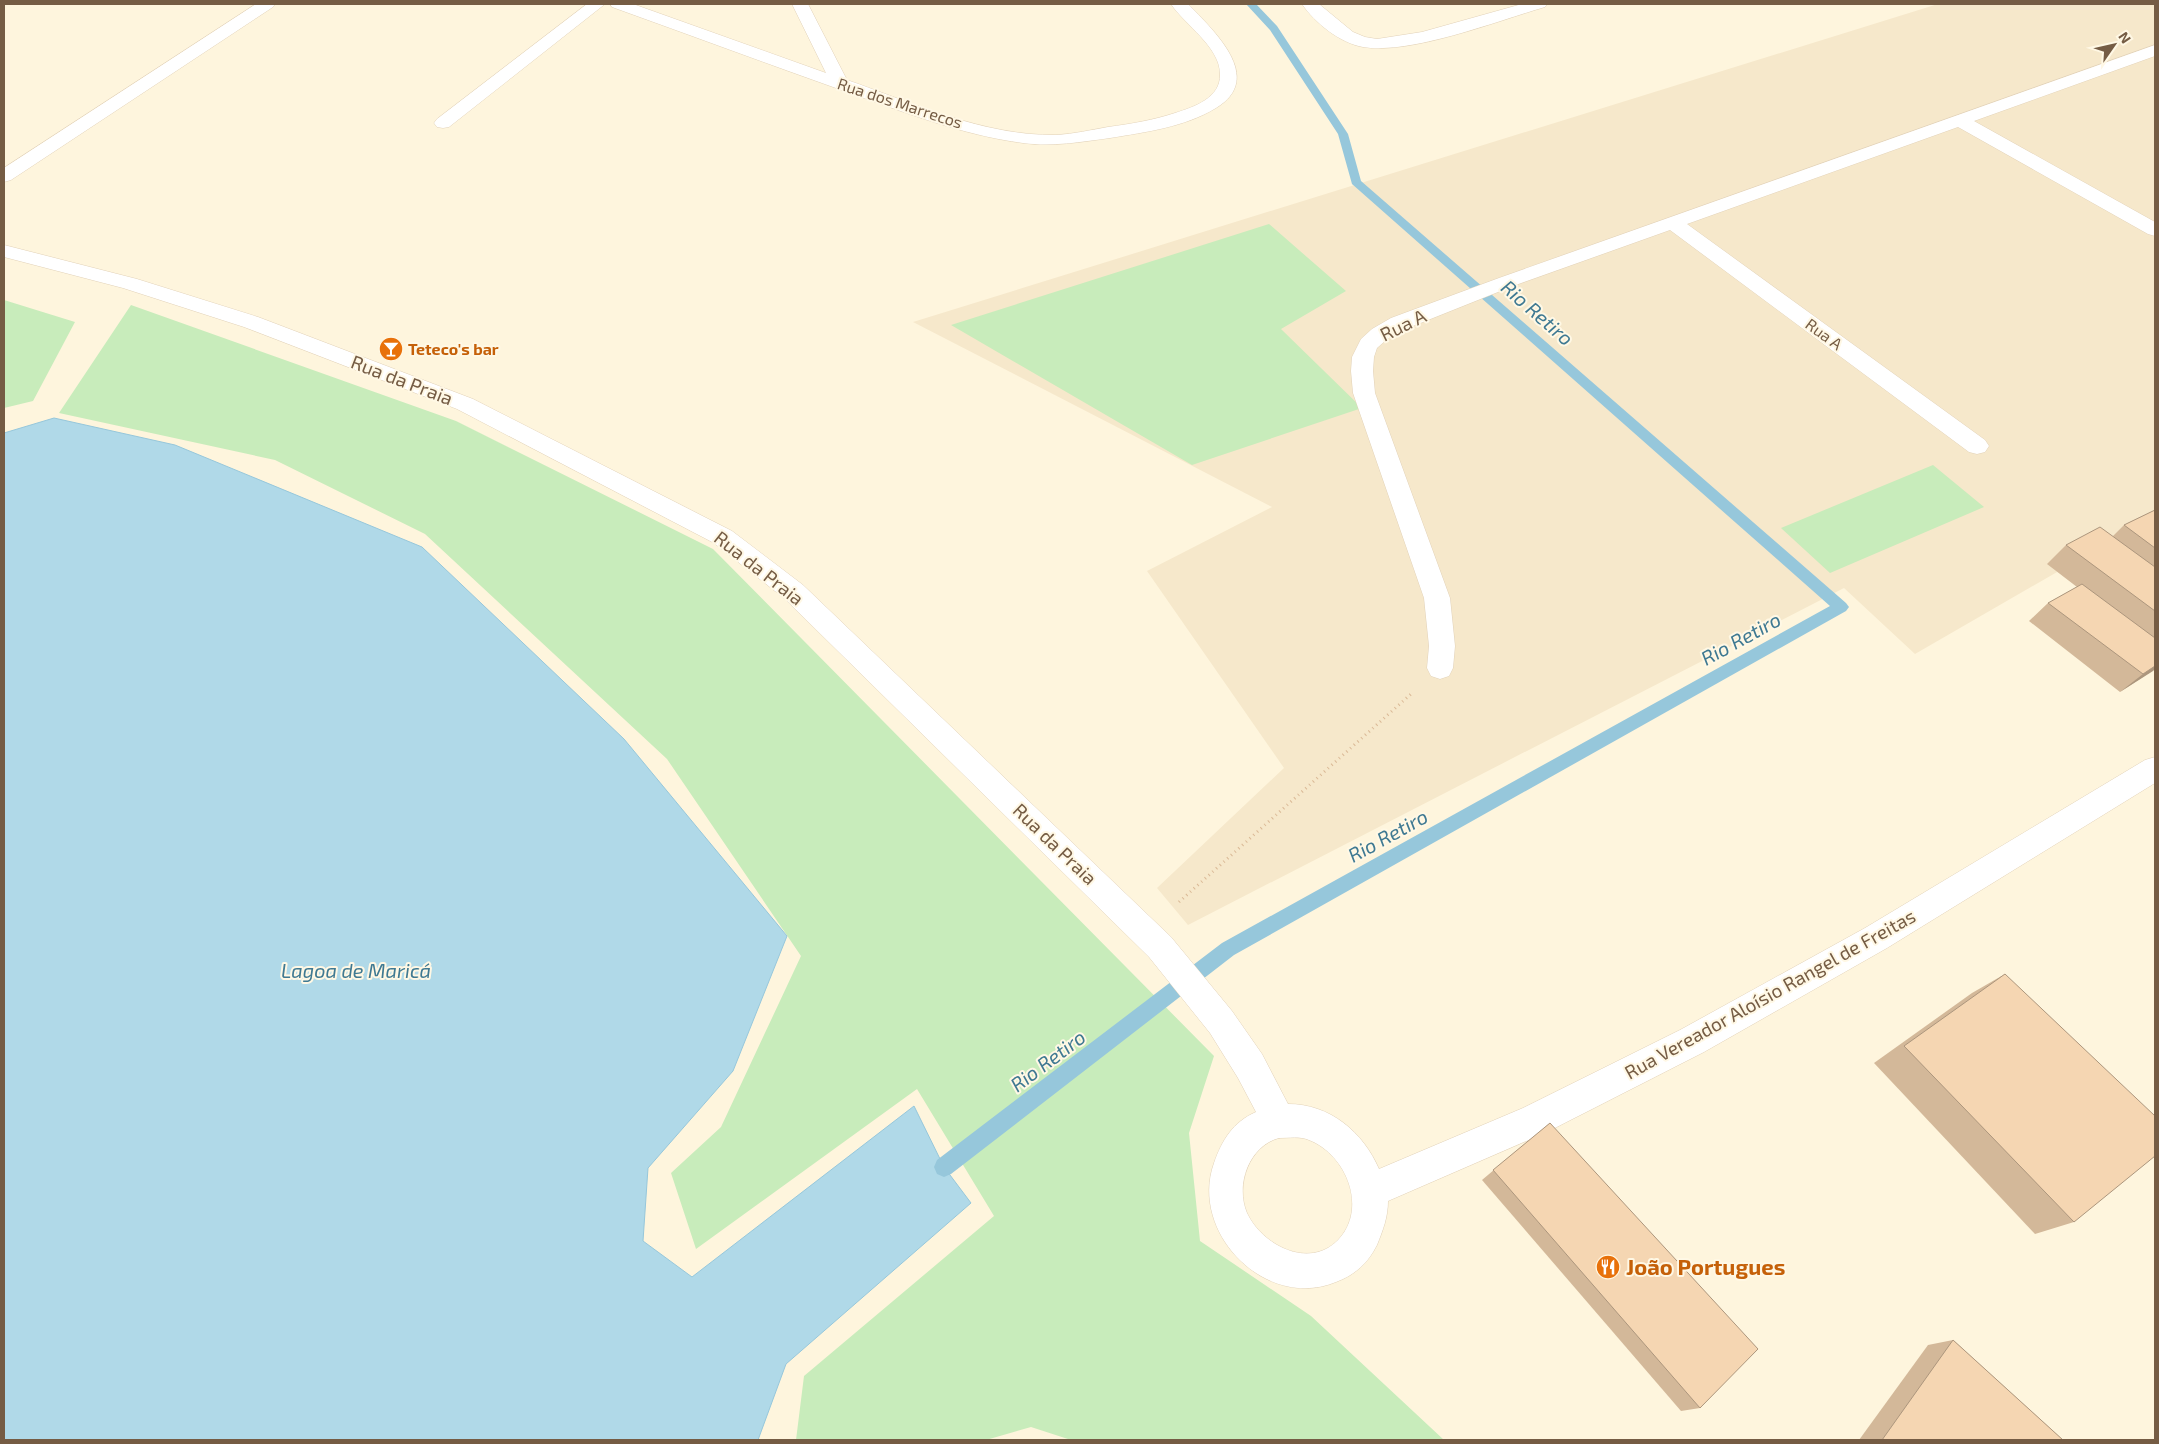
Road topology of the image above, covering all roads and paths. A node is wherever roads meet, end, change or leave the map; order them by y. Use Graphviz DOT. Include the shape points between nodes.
graph roads {
  1 [pos="267,4"];
  2 [pos="597,4"];
  3 [pos="618,4"];
  4 [pos="800,4"];
  5 [pos="1179,4"];
  6 [pos="1310,4"];
  7 [pos="1539,4"];
  8 [pos="2155,50"];
  9 [pos="840,83"];
  10 [pos="1959,120"];
  11 [pos="443,123"];
  12 [pos="4,176"];
  13 [pos="1671,222"];
  14 [pos="2155,230"];
  15 [pos="4,251"];
  16 [pos="1977,446"];
  17 [pos="1440,668"];
  18 [pos="2155,769"];
  19 [pos="1153,940"];
  20 [pos="1279,1121"];
  21 [pos="1370,1191"];
  1 -- 12 [label="street"];
  2 -- 11 [label="street"];
  3 -- 9 [label="street, Rua dos Marrecos"];
  4 -- 9 [label="street"];
  5 -- 9 [label="street, Rua dos Marrecos" via="1225,59 1230,72 1229,86 1209,107 1164,123 1049,140 991,133"];
  6 -- 7 [label="street" via="1339,32 1363,42 1389,43"];
  8 -- 10 [label="street, Rua A"];
  10 -- 13 [label="street, Rua A"];
  10 -- 14 [label="street"];
  13 -- 16 [label="street, Rua A"];
  13 -- 17 [label="street, Rua A" via="1385,330 1373,338 1366,350 1360,368 1364,393 1437,598 1442,646"];
  15 -- 19 [label="street, Rua da Praia" via="130,283 251,322 465,404 723,536 794,592"];
  17 -- 19 [label="path"];
  18 -- 21 [label="street, Rua Vereador Aloísio Rangel de Freitas" via="1876,938 1692,1041 1535,1120"];
  19 -- 20 [label="street, Rua da Praia" via="1221,1022 1250,1066"];
  20 -- 21 [label="street" via="1309,1122 1337,1136 1359,1161"];
  20 -- 21 [label="street" via="1257,1129 1240,1145 1228,1168 1226,1194 1232,1220 1247,1244 1268,1262 1294,1271 1320,1271 1343,1261 1360,1242 1370,1219"];
}
